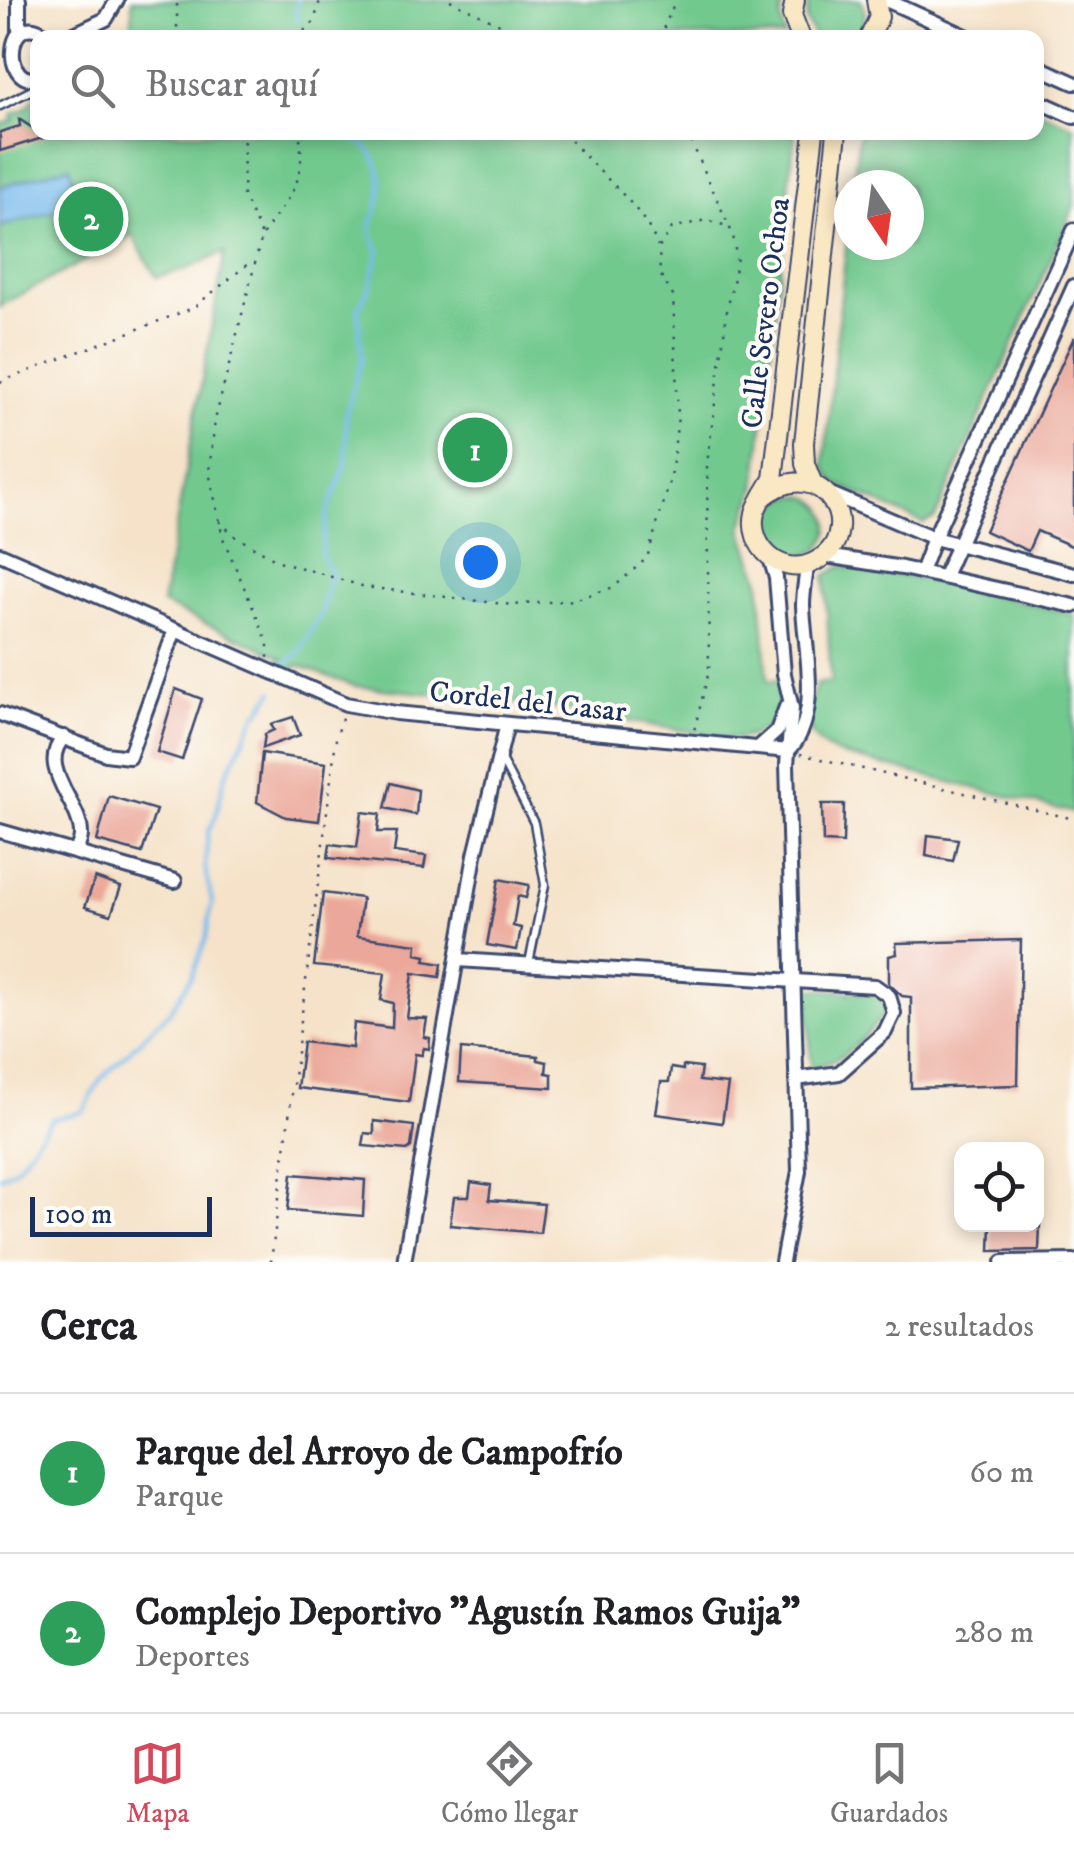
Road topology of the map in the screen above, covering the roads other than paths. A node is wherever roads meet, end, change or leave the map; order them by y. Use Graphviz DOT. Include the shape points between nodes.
graph roads {
  1 [pos="18,0"];
  2 [pos="118,0"];
  3 [pos="795,0"];
  4 [pos="876,0"];
  5 [pos="886,0"];
  6 [pos="19,29"];
  7 [pos="39,30"];
  8 [pos="83,30"];
  9 [pos="798,30"];
  10 [pos="873,30"];
  11 [pos="952,30"];
  12 [pos="1,56"];
  13 [pos="1044,69"];
  14 [pos="30,78"];
  15 [pos="1074,82"];
  16 [pos="30,91"];
  17 [pos="1044,104"];
  18 [pos="0,106"];
  19 [pos="1074,118"];
  20 [pos="813,140"];
  21 [pos="835,140"];
  22 [pos="1074,230"];
  23 [pos="1074,286"];
  24 [pos="820,488"];
  25 [pos="764,497"];
  26 [pos="934,538"];
  27 [pos="960,544"];
  28 [pos="0,554"];
  29 [pos="826,556"];
  30 [pos="770,558"];
  31 [pos="808,566"];
  32 [pos="922,572"];
  33 [pos="1074,574"];
  34 [pos="944,576"];
  35 [pos="1074,606"];
  36 [pos="175,630"];
  37 [pos="808,689"];
  38 [pos="788,690"];
  39 [pos="0,714"];
  40 [pos="507,724"];
  41 [pos="64,737"];
  42 [pos="758,748"];
  43 [pos="788,752"];
  44 [pos="500,756"];
  45 [pos="0,831"];
  46 [pos="76,851"];
  47 [pos="176,881"];
  48 [pos="458,960"];
  49 [pos="529,964"];
  50 [pos="794,981"];
  51 [pos="796,1079"];
  52 [pos="1074,1261"];
  53 [pos="404,1262"];
  54 [pos="782,1262"];
  55 [pos="1002,1262"];
  1 -- 6 [label="street"];
  2 -- 8 [label="street" via="106,19"];
  3 -- 9 [label="main road"];
  4 -- 10 [label="main road"];
  5 -- 11 [label="street"];
  6 -- 7 [label="street"];
  6 -- 12 [label="street"];
  12 -- 14 [label="street" via="9,71"];
  13 -- 15 [label="street"];
  16 -- 18 [label="lane"];
  17 -- 19 [label="street"];
  20 -- 25 [label="main road, Calle Severo Ochoa" via="773,478"];
  21 -- 24 [label="main road, Calle Severo Ochoa" via="804,443 805,464"];
  22 -- 26 [label="street"];
  23 -- 27 [label="street"];
  24 -- 25 [label="main road" via="795,481"];
  24 -- 26 [label="street"];
  24 -- 29 [label="main road" via="838,512 838,536"];
  25 -- 30 [label="main road" via="754,528"];
  26 -- 27 [label="street"];
  26 -- 32 [label="street"];
  27 -- 33 [label="street"];
  27 -- 34 [label="street"];
  28 -- 36 [label="street, Cordel del Casar"];
  29 -- 31 [label="main road"];
  29 -- 32 [label="street"];
  30 -- 31 [label="main road"];
  30 -- 38 [label="street"];
  31 -- 37 [label="street"];
  32 -- 34 [label="street"];
  34 -- 35 [label="street"];
  36 -- 40 [label="street, Cordel del Casar" via="346,704"];
  36 -- 41 [label="street" via="129,757"];
  37 -- 38 [label="street"];
  37 -- 43 [label="street" via="800,740"];
  38 -- 42 [label="street" via="777,731"];
  38 -- 43 [label="street"];
  39 -- 41 [label="street"];
  40 -- 42 [label="street, Cordel del Casar"];
  40 -- 44 [label="street"];
  41 -- 46 [label="street" via="54,755 82,834"];
  42 -- 43 [label="street, Cordel del Casar"];
  43 -- 50 [label="street"];
  44 -- 48 [label="street"];
  44 -- 49 [label="lane" via="534,823 545,885"];
  45 -- 46 [label="street"];
  46 -- 47 [label="street"];
  48 -- 49 [label="street"];
  48 -- 53 [label="street"];
  49 -- 50 [label="street"];
  50 -- 51 [label="street"];
  50 -- 51 [label="street" via="875,986 889,996 894,1013 885,1032 839,1073"];
  51 -- 54 [label="street" via="799,1170"];
  52 -- 55 [label="street"];
}
